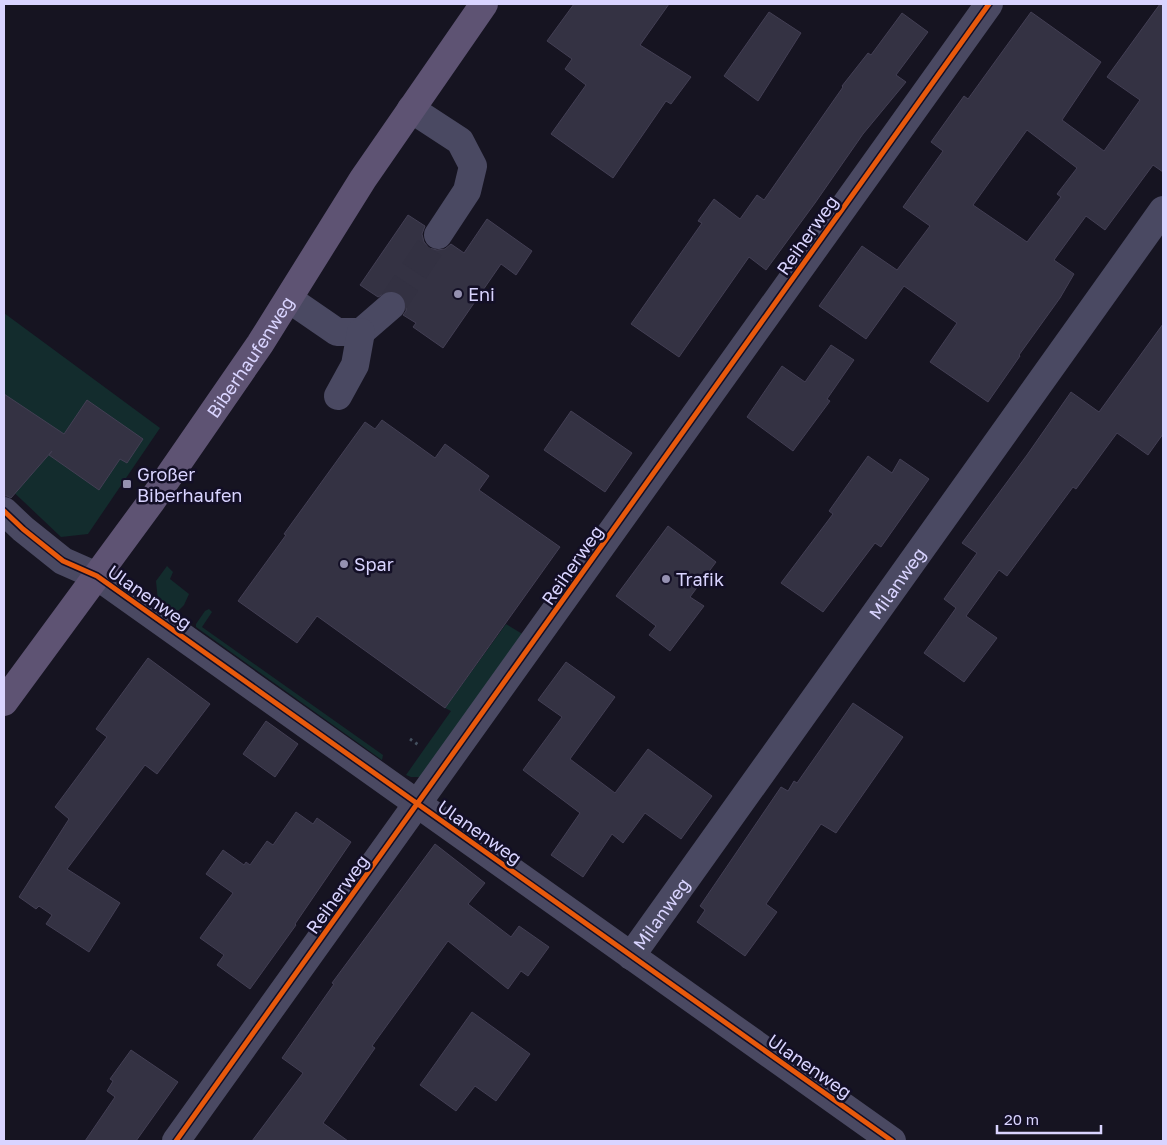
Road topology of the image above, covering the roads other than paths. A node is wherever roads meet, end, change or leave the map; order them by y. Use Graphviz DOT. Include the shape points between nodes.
graph roads {
  1 [pos="484,4"];
  2 [pos="989,4"];
  3 [pos="411,109"];
  4 [pos="1163,210"];
  5 [pos="438,235"];
  6 [pos="289,299"];
  7 [pos="391,306"];
  8 [pos="361,332"];
  9 [pos="338,396"];
  10 [pos="4,511"];
  11 [pos="97,576"];
  12 [pos="4,702"];
  13 [pos="418,805"];
  14 [pos="631,956"];
  15 [pos="176,1141"];
  16 [pos="892,1141"];
  1 -- 3 [label="main road, Biberhaufenweg"];
  2 -- 13 [label="street, Reiherweg"];
  3 -- 5 [label="street" via="460,141 473,166 467,190"];
  3 -- 6 [label="main road, Biberhaufenweg" via="363,179"];
  4 -- 14 [label="street, Milanweg"];
  6 -- 8 [label="street" via="338,332"];
  6 -- 11 [label="main road, Biberhaufenweg"];
  7 -- 8 [label="street"];
  8 -- 9 [label="street" via="355,365"];
  10 -- 11 [label="street, Ulanenweg" via="63,561"];
  11 -- 12 [label="main road, Biberhaufenweg"];
  11 -- 13 [label="street, Ulanenweg"];
  13 -- 14 [label="street, Ulanenweg"];
  13 -- 15 [label="street, Reiherweg"];
  14 -- 16 [label="street, Ulanenweg"];
}
